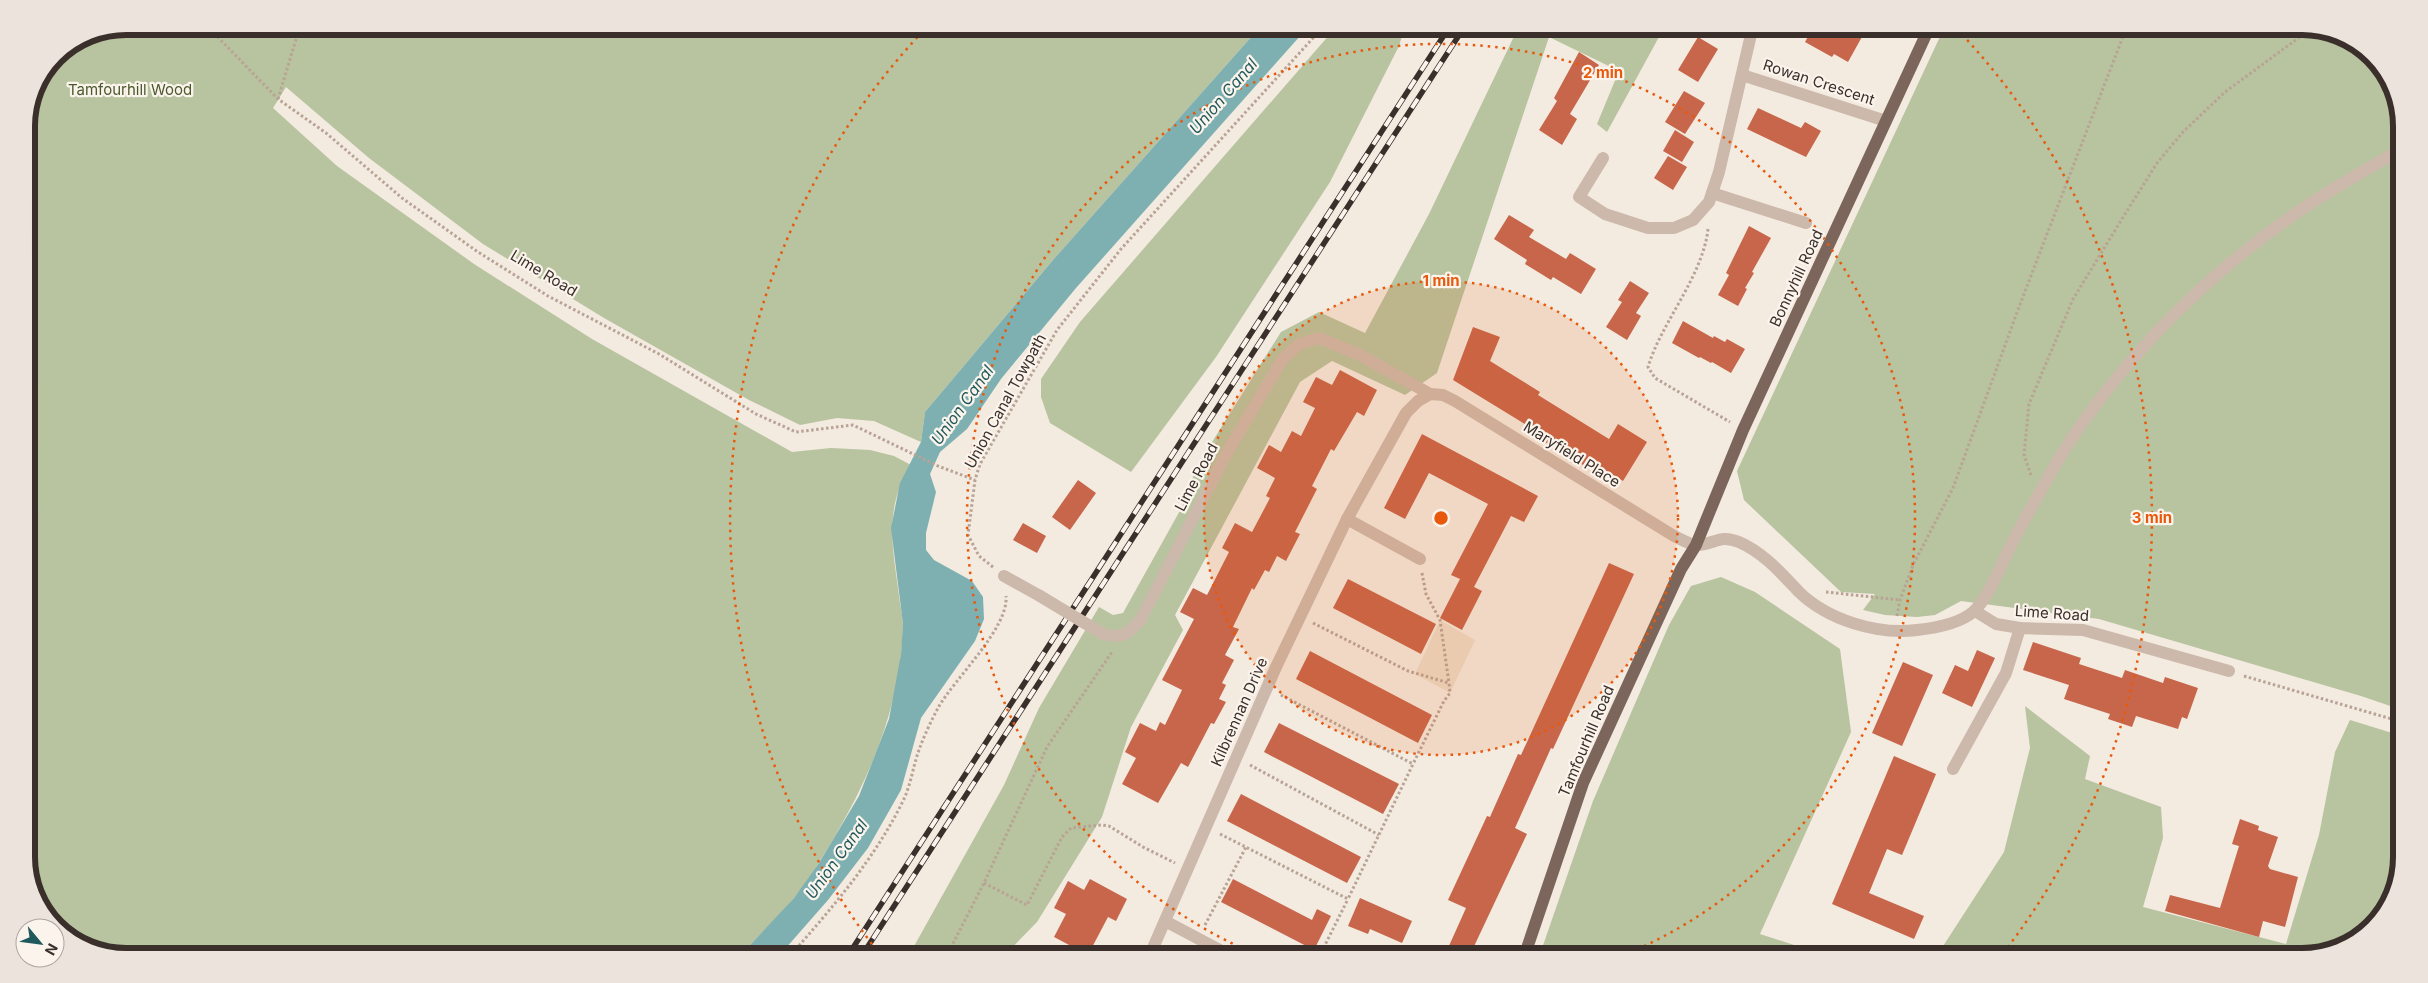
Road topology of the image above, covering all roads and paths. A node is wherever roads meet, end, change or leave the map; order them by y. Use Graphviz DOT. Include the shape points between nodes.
graph roads {
  1 [pos="216,35"];
  2 [pos="297,35"];
  3 [pos="1316,35"];
  4 [pos="1751,35"];
  5 [pos="1926,35"];
  6 [pos="2124,35"];
  7 [pos="2302,35"];
  8 [pos="1742,75"];
  9 [pos="278,99"];
  10 [pos="1886,121"];
  11 [pos="2393,155"];
  12 [pos="1603,158"];
  13 [pos="1712,193"];
  14 [pos="1703,209"];
  15 [pos="1806,223"];
  16 [pos="1430,394"];
  17 [pos="1743,430"];
  18 [pos="975,480"];
  19 [pos="2041,488"];
  20 [pos="1348,519"];
  21 [pos="1696,545"];
  22 [pos="1420,559"];
  23 [pos="1004,576"];
  24 [pos="1800,592"];
  25 [pos="1426,594"];
  26 [pos="1975,611"];
  27 [pos="1300,617"];
  28 [pos="2020,628"];
  29 [pos="1118,637"];
  30 [pos="2228,671"];
  31 [pos="1449,683"];
  32 [pos="1268,688"];
  33 [pos="2393,719"];
  34 [pos="1236,758"];
  35 [pos="1413,764"];
  36 [pos="1953,769"];
  37 [pos="1379,835"];
  38 [pos="1238,843"];
  39 [pos="1246,847"];
  40 [pos="1187,869"];
  41 [pos="984,883"];
  42 [pos="1348,900"];
  43 [pos="1165,921"];
  44 [pos="1202,930"];
  45 [pos="797,948"];
  46 [pos="951,948"];
  47 [pos="1153,948"];
  48 [pos="1216,948"];
  49 [pos="1324,948"];
  50 [pos="1527,948"];
  1 -- 9 [label="path, Lime Road"];
  2 -- 9 [label="path"];
  3 -- 18 [label="path, Union Canal Towpath" via="1121,249 1057,330 980,464"];
  4 -- 8 [label="street, Rowan Crescent"];
  5 -- 10 [label="main road, Bonnyhill Road"];
  6 -- 24 [label="path" via="1953,488 1913,565 1900,600 1832,592"];
  7 -- 19 [label="path" via="2225,92 2183,132 2157,163 2073,299 2029,404 2024,455 2032,479"];
  8 -- 10 [label="street, Rowan Crescent"];
  8 -- 13 [label="street, Rowan Crescent"];
  9 -- 18 [label="path, Lime Road" via="326,133 402,198 478,252 548,296 659,354 756,414 796,432 853,425"];
  10 -- 17 [label="main road, Bonnyhill Road"];
  11 -- 19 [label="street" via="2292,216 2203,288 2164,326 2094,407"];
  12 -- 14 [label="street, Rowan Crescent" via="1579,196 1605,214 1648,228 1674,228 1693,220"];
  13 -- 14 [label="street, Rowan Crescent"];
  13 -- 15 [label="street"];
  14 -- 17 [label="path" via="1708,229 1705,244 1648,367 1655,378"];
  16 -- 20 [label="street, Kilbrennan Drive" via="1406,413"];
  16 -- 21 [label="street, Maryfield Place" via="1443,395 1455,401 1674,536"];
  16 -- 29 [label="street, Lime Road" via="1360,355 1319,338 1299,344 1282,360 1225,456 1141,619 1129,633"];
  17 -- 21 [label="main road, Bonnyhill Road"];
  18 -- 23 [label="path, Union Canal Towpath" via="968,535 980,556"];
  19 -- 26 [label="street"];
  20 -- 22 [label="street"];
  20 -- 27 [label="street, Kilbrennan Drive"];
  21 -- 24 [label="street" via="1724,537 1741,543 1762,556"];
  21 -- 50 [label="main road, Tamfourhill Road" via="1681,569 1583,783"];
  23 -- 29 [label="street, bridge" via="1103,634"];
  23 -- 45 [label="path" via="1007,605 986,644 939,707 920,749 904,799 877,848"];
  24 -- 26 [label="street" via="1820,610 1848,622 1879,628 1914,630 1965,618"];
  25 -- 31 [label="path" via="1440,620"];
  26 -- 28 [label="street, Lime Road" via="1996,624"];
  27 -- 31 [label="path" via="1408,671"];
  27 -- 32 [label="street, Kilbrennan Drive"];
  28 -- 30 [label="street, Lime Road" via="2084,630"];
  28 -- 36 [label="street" via="2006,673"];
  29 -- 41 [label="path" via="1111,654 1047,747"];
  30 -- 33 [label="path"];
  31 -- 35 [label="path" via="1450,693"];
  32 -- 34 [label="street, Kilbrennan Drive"];
  32 -- 35 [label="path"];
  34 -- 37 [label="path"];
  34 -- 40 [label="street, Kilbrennan Drive"];
  35 -- 37 [label="path"];
  37 -- 42 [label="path"];
  38 -- 39 [label="path"];
  39 -- 42 [label="path"];
  39 -- 44 [label="path"];
  40 -- 41 [label="path" via="1109,826 1101,825 1071,828 1062,837 1027,905"];
  40 -- 43 [label="street, Kilbrennan Drive"];
  41 -- 46 [label="path"];
  42 -- 49 [label="path"];
  43 -- 47 [label="street, Kilbrennan Drive"];
  43 -- 48 [label="street"];
}
